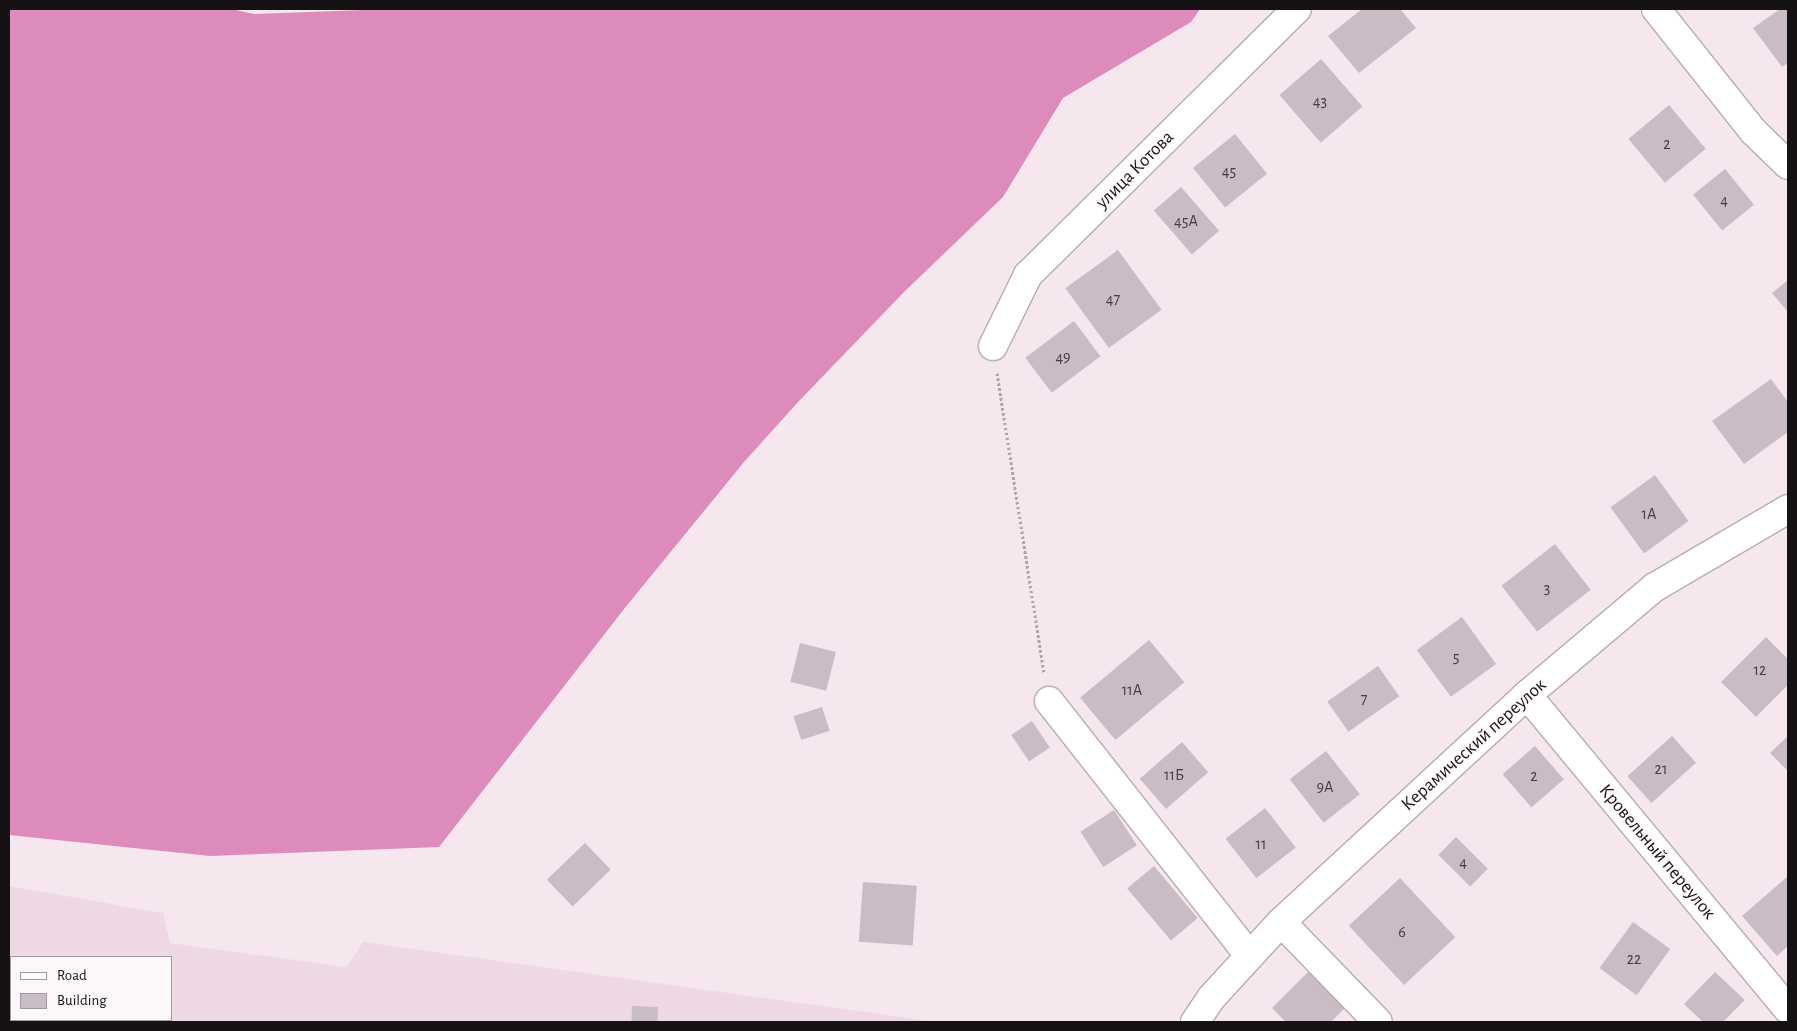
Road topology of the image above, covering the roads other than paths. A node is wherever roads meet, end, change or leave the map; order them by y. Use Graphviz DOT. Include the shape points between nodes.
graph roads {
  1 [pos="1298,9"];
  2 [pos="1656,9"];
  3 [pos="1788,165"];
  4 [pos="993,346"];
  5 [pos="1788,509"];
  6 [pos="1527,695"];
  7 [pos="1049,701"];
  8 [pos="1281,922"];
  9 [pos="1250,955"];
  10 [pos="1788,1009"];
  11 [pos="1194,1022"];
  12 [pos="1378,1022"];
  1 -- 4 [label="street, улица Котова" via="1028,275"];
  2 -- 3 [label="street" via="1754,132"];
  5 -- 6 [label="street, Керамический переулок" via="1655,587"];
  6 -- 8 [label="street, Керамический переулок"];
  6 -- 10 [label="street, Кровельный переулок"];
  7 -- 9 [label="street"];
  8 -- 9 [label="street, Керамический переулок"];
  8 -- 12 [label="street"];
  9 -- 11 [label="street, Керамический переулок"];
}
